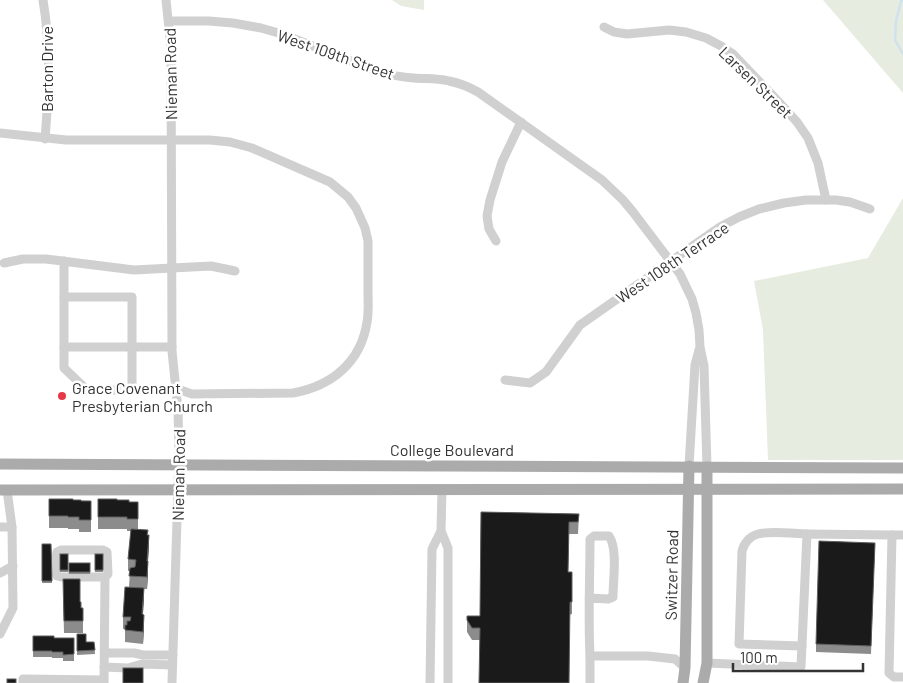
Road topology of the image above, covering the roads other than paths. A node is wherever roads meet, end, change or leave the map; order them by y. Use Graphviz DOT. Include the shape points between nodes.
graph roads {
  1 [pos="43,0"];
  2 [pos="166,0"];
  3 [pos="169,21"];
  4 [pos="604,27"];
  5 [pos="521,122"];
  6 [pos="0,133"];
  7 [pos="45,139"];
  8 [pos="172,140"];
  9 [pos="826,200"];
  10 [pos="870,209"];
  11 [pos="496,241"];
  12 [pos="64,261"];
  13 [pos="671,262"];
  14 [pos="4,263"];
  15 [pos="171,268"];
  16 [pos="234,271"];
  17 [pos="64,298"];
  18 [pos="64,347"];
  19 [pos="132,347"];
  20 [pos="172,347"];
  21 [pos="700,347"];
  22 [pos="505,380"];
  23 [pos="175,388"];
  24 [pos="692,411"];
  25 [pos="706,411"];
  26 [pos="0,464"];
  27 [pos="179,464"];
  28 [pos="689,466"];
  29 [pos="707,466"];
  30 [pos="903,468"];
  31 [pos="179,489"];
  32 [pos="442,489"];
  33 [pos="903,489"];
  34 [pos="4,490"];
  35 [pos="688,490"];
  36 [pos="707,490"];
  37 [pos="0,526"];
  38 [pos="12,526"];
  39 [pos="441,532"];
  40 [pos="807,534"];
  41 [pos="892,535"];
  42 [pos="903,535"];
  43 [pos="13,566"];
  44 [pos="0,573"];
  45 [pos="105,578"];
  46 [pos="589,598"];
  47 [pos="0,634"];
  48 [pos="431,646"];
  49 [pos="448,646"];
  50 [pos="802,646"];
  51 [pos="104,653"];
  52 [pos="172,655"];
  53 [pos="590,656"];
  54 [pos="172,665"];
  55 [pos="104,667"];
  56 [pos="707,667"];
  57 [pos="685,668"];
  58 [pos="903,677"];
  59 [pos="104,682"];
  60 [pos="23,683"];
  61 [pos="172,683"];
  62 [pos="430,683"];
  63 [pos="448,683"];
  64 [pos="590,683"];
  65 [pos="683,683"];
  66 [pos="703,683"];
  1 -- 7 [label="street, Barton Drive" via="49,56"];
  2 -- 3 [label="street, Nieman Road"];
  3 -- 5 [label="street, West 109th Street" via="209,21 261,28 379,72 464,85"];
  3 -- 8 [label="street, Nieman Road"];
  4 -- 9 [label="street, Larsen Street" via="627,34 669,30 686,32 706,38 733,54 808,138 818,163"];
  5 -- 11 [label="street" via="502,162 490,200 487,216"];
  5 -- 13 [label="street, West 109th Street" via="602,180 623,200"];
  6 -- 7 [label="street"];
  7 -- 8 [label="street"];
  8 -- 15 [label="street, Nieman Road"];
  8 -- 23 [label="street" via="230,142 252,148 330,182 356,208 368,241 367,322 360,346 340,373 322,385 293,393 192,394"];
  9 -- 10 [label="street, West 108th Terrace" via="850,202"];
  9 -- 13 [label="street, West 108th Terrace" via="784,203 738,217"];
  12 -- 14 [label="street" via="24,259"];
  12 -- 15 [label="street" via="134,270"];
  12 -- 17 [label="street"];
  13 -- 21 [label="street, West 109th Street" via="692,299"];
  13 -- 22 [label="street, West 108th Terrace" via="580,324 546,372 530,383"];
  15 -- 16 [label="street" via="211,266"];
  15 -- 20 [label="street, Nieman Road"];
  17 -- 18 [label="street"];
  17 -- 19 [label="street" via="132,298"];
  18 -- 19 [label="street"];
  18 -- 19 [label="street" via="64,368 87,390 132,390"];
  19 -- 20 [label="street"];
  20 -- 23 [label="street, Nieman Road"];
  21 -- 24 [label="street, West 109th Street" via="695,365"];
  21 -- 25 [label="street, West 109th Street"];
  23 -- 27 [label="street, Nieman Road"];
  24 -- 25 [label="street"];
  24 -- 28 [label="street, West 109th Street"];
  25 -- 29 [label="street, West 109th Street"];
  26 -- 27 [label="main road, College Boulevard"];
  27 -- 28 [label="main road, College Boulevard"];
  27 -- 31 [label="street, Nieman Road"];
  28 -- 29 [label="main road, College Boulevard"];
  28 -- 35 [label="main road, Switzer Road"];
  29 -- 30 [label="main road, College Boulevard"];
  29 -- 36 [label="main road"];
  31 -- 32 [label="main road"];
  31 -- 34 [label="main road"];
  31 -- 52 [label="street, Nieman Road"];
  32 -- 35 [label="main road"];
  32 -- 39 [label="street"];
  33 -- 36 [label="main road"];
  34 -- 38 [label="street"];
  35 -- 36 [label="main road"];
  35 -- 57 [label="main road, Switzer Road"];
  36 -- 56 [label="main road"];
  37 -- 38 [label="street"];
  38 -- 43 [label="street"];
  39 -- 48 [label="street" via="432,549"];
  39 -- 49 [label="street" via="448,548"];
  40 -- 41 [label="street"];
  40 -- 50 [label="street"];
  40 -- 50 [label="street" via="759,534 746,542 742,551 739,644"];
  41 -- 42 [label="street"];
  41 -- 58 [label="street" via="889,673"];
  43 -- 44 [label="street"];
  43 -- 47 [label="street" via="14,608"];
  45 -- 45 [label="street" via="57,576 57,552 107,552 108,574"];
  45 -- 51 [label="street"];
  46 -- 46 [label="street" via="590,539 609,536 614,550 613,597"];
  46 -- 53 [label="street"];
  48 -- 49 [label="street"];
  48 -- 62 [label="street"];
  49 -- 63 [label="street"];
  50 -- 56 [label="street" via="802,667"];
  51 -- 52 [label="street"];
  51 -- 55 [label="street"];
  52 -- 54 [label="street, Nieman Road"];
  53 -- 57 [label="street" via="675,658"];
  53 -- 64 [label="street"];
  54 -- 55 [label="street"];
  54 -- 61 [label="street, Nieman Road"];
  55 -- 59 [label="street"];
  56 -- 57 [label="main road"];
  56 -- 66 [label="main road"];
  57 -- 65 [label="main road, Switzer Road"];
  59 -- 60 [label="street" via="23,679"];
}
